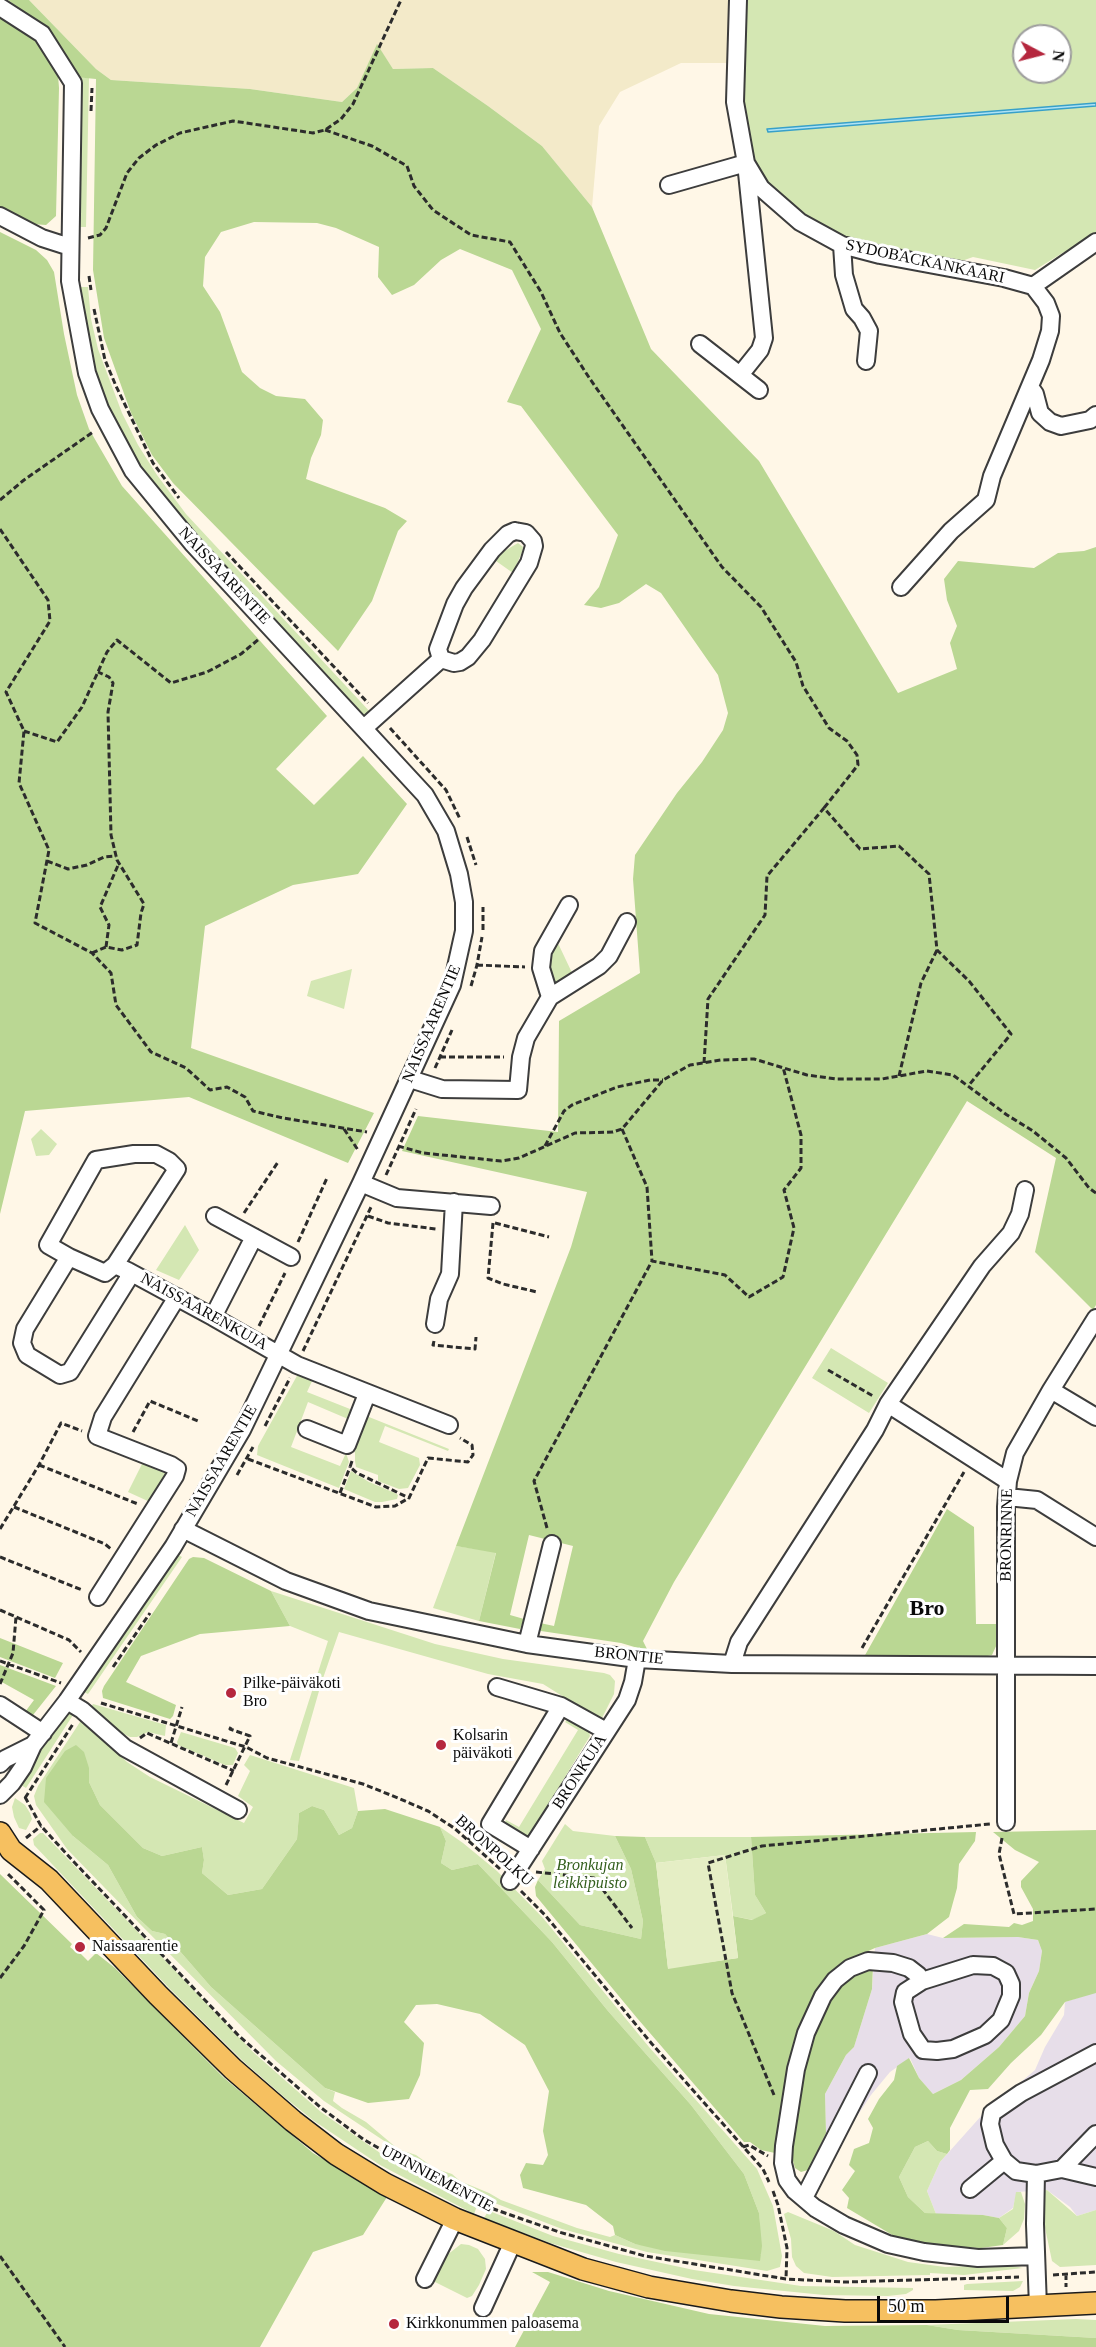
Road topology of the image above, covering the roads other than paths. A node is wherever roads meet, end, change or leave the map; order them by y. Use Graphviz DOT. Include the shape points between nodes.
graph roads {
  1 [pos="738,0"];
  2 [pos="0,7"];
  3 [pos="746,163"];
  4 [pos="669,184"];
  5 [pos="0,216"];
  6 [pos="76,241"];
  7 [pos="1096,242"];
  8 [pos="842,245"];
  9 [pos="1033,286"];
  10 [pos="700,344"];
  11 [pos="866,361"];
  12 [pos="740,375"];
  13 [pos="1030,387"];
  14 [pos="759,390"];
  15 [pos="1096,415"];
  16 [pos="901,587"];
  17 [pos="441,660"];
  18 [pos="363,728"];
  19 [pos="569,905"];
  20 [pos="627,922"];
  21 [pos="550,998"];
  22 [pos="410,1079"];
  23 [pos="361,1183"];
  24 [pos="1025,1190"];
  25 [pos="454,1202"];
  26 [pos="492,1214"];
  27 [pos="214,1216"];
  28 [pos="254,1237"];
  29 [pos="69,1257"];
  30 [pos="291,1257"];
  31 [pos="122,1268"];
  32 [pos="177,1297"];
  33 [pos="213,1317"];
  34 [pos="1096,1318"];
  35 [pos="435,1324"];
  36 [pos="279,1355"];
  37 [pos="1051,1390"];
  38 [pos="368,1394"];
  39 [pos="888,1404"];
  40 [pos="1096,1416"];
  41 [pos="442,1423"];
  42 [pos="307,1429"];
  43 [pos="1008,1489"];
  44 [pos="183,1529"];
  45 [pos="1096,1537"];
  46 [pos="552,1544"];
  47 [pos="98,1597"];
  48 [pos="526,1644"];
  49 [pos="637,1659"];
  50 [pos="732,1664"];
  51 [pos="1096,1666"];
  52 [pos="1006,1667"];
  53 [pos="496,1687"];
  54 [pos="65,1688"];
  55 [pos="0,1705"];
  56 [pos="561,1706"];
  57 [pos="606,1731"];
  58 [pos="38,1739"];
  59 [pos="0,1764"];
  60 [pos="0,1795"];
  61 [pos="238,1810"];
  62 [pos="0,1822"];
  63 [pos="1006,1822"];
  64 [pos="0,1833"];
  65 [pos="531,1849"];
  66 [pos="49,1880"];
  67 [pos="510,1881"];
  68 [pos="922,1981"];
  69 [pos="1096,2053"];
  70 [pos="868,2073"];
  71 [pos="1096,2133"];
  72 [pos="1004,2161"];
  73 [pos="1062,2169"];
  74 [pos="1036,2174"];
  75 [pos="1096,2177"];
  76 [pos="970,2189"];
  77 [pos="804,2198"];
  78 [pos="455,2219"];
  79 [pos="513,2242"];
  80 [pos="1036,2256"];
  81 [pos="425,2279"];
  82 [pos="1096,2303"];
  83 [pos="1038,2307"];
  84 [pos="483,2308"];
  1 -- 3 [label="street, SYDOBACKANKAARI" via="735,102"];
  2 -- 6 [label="street, NAISSAARENTIE" via="42,34 74,83"];
  3 -- 4 [label="street"];
  3 -- 8 [label="street, SYDOBACKANKAARI" via="761,188 800,222"];
  3 -- 12 [label="street" via="764,338 760,350"];
  5 -- 6 [label="street" via="42,238"];
  6 -- 18 [label="street, NAISSAARENTIE" via="72,300 87,373 100,409 133,471 192,543"];
  7 -- 9 [label="street"];
  8 -- 9 [label="street, SYDOBACKANKAARI"];
  8 -- 11 [label="street" via="844,275 854,309 869,331"];
  9 -- 13 [label="street" via="1051,315 1050,331"];
  10 -- 12 [label="street"];
  12 -- 14 [label="street"];
  13 -- 15 [label="street" via="1040,413 1050,422 1061,426"];
  13 -- 16 [label="street" via="992,476 986,500 951,531"];
  17 -- 17 [label="street" via="460,663 482,640 529,563 534,546 526,533 508,534 464,588 438,649"];
  17 -- 18 [label="street"];
  18 -- 22 [label="street, NAISSAARENTIE" via="425,795 437,814 446,831 464,902 464,931 452,985"];
  19 -- 21 [label="street" via="543,951 541,968"];
  20 -- 21 [label="street" via="609,956 599,966"];
  21 -- 22 [label="street" via="525,1038 518,1090 442,1089"];
  22 -- 23 [label="street, NAISSAARENTIE"];
  23 -- 25 [label="street" via="397,1198"];
  23 -- 36 [label="street, NAISSAARENTIE"];
  24 -- 39 [label="street" via="1011,1233 982,1266"];
  25 -- 26 [label="street"];
  25 -- 35 [label="street" via="450,1274 439,1299"];
  27 -- 28 [label="street"];
  28 -- 30 [label="street"];
  28 -- 33 [label="street"];
  29 -- 31 [label="street" via="105,1274"];
  29 -- 31 [label="street" via="25,1329 22,1343 27,1355 60,1375 70,1372 128,1279"];
  29 -- 31 [label="street" via="48,1245 96,1160 156,1154 177,1169"];
  31 -- 32 [label="street, NAISSAARENKUJA"];
  32 -- 33 [label="street, NAISSAARENKUJA"];
  32 -- 47 [label="street" via="103,1417 97,1436 177,1469 176,1476"];
  33 -- 36 [label="street, NAISSAARENKUJA"];
  34 -- 37 [label="street, BRONRINNE"];
  36 -- 38 [label="street, NAISSAARENKUJA"];
  36 -- 44 [label="street, NAISSAARENTIE" via="242,1430"];
  37 -- 40 [label="street"];
  37 -- 43 [label="street, BRONRINNE" via="1016,1453"];
  38 -- 41 [label="street, NAISSAARENKUJA"];
  38 -- 42 [label="street" via="347,1445"];
  39 -- 43 [label="street" via="972,1459"];
  39 -- 50 [label="street" via="739,1642"];
  43 -- 45 [label="street" via="1037,1500"];
  43 -- 52 [label="street, BRONRINNE"];
  44 -- 48 [label="street, BRONTIE" via="286,1581 369,1611"];
  44 -- 54 [label="street, NAISSAARENTIE"];
  46 -- 48 [label="street"];
  48 -- 49 [label="street, BRONTIE"];
  49 -- 50 [label="street, BRONTIE"];
  49 -- 57 [label="street, BRONKUJA" via="630,1692"];
  50 -- 52 [label="street, BRONTIE"];
  51 -- 52 [label="street, BRONTIE"];
  52 -- 63 [label="street, BRONRINNE"];
  53 -- 56 [label="street"];
  54 -- 58 [label="street, NAISSAARENTIE"];
  54 -- 61 [label="street" via="82,1710 131,1751"];
  55 -- 58 [label="street"];
  56 -- 57 [label="street"];
  56 -- 65 [label="street" via="490,1824"];
  57 -- 65 [label="street, BRONKUJA"];
  58 -- 59 [label="street, NAISSAARENTIE"];
  58 -- 60 [label="street, NAISSAARENTIE" via="23,1767"];
  62 -- 66 [label="main road, UPINNIEMENTIE" via="23,1840"];
  64 -- 66 [label="main road, UPINNIEMENTIE" via="11,1851"];
  65 -- 67 [label="street, BRONKUJA"];
  66 -- 78 [label="main road, UPINNIEMENTIE" via="175,2012 293,2121 385,2184"];
  68 -- 68 [label="street" via="972,1965 993,1966 1006,1973 1011,1995 1001,2020 985,2036 953,2049 923,2050 912,2034 903,2002 906,1992"];
  68 -- 77 [label="street" via="909,1968 868,1961 850,1968 823,1996 806,2033 796,2069 783,2163 787,2180"];
  69 -- 72 [label="street" via="1021,2093 992,2114 995,2145"];
  70 -- 77 [label="street"];
  71 -- 73 [label="street"];
  72 -- 74 [label="street" via="1016,2171"];
  72 -- 76 [label="street"];
  73 -- 74 [label="street"];
  73 -- 75 [label="street"];
  74 -- 80 [label="street"];
  77 -- 80 [label="street" via="844,2225 888,2244 978,2258"];
  78 -- 79 [label="main road, UPINNIEMENTIE"];
  78 -- 81 [label="street"];
  79 -- 83 [label="main road, UPINNIEMENTIE" via="583,2269 649,2287 751,2303 845,2311"];
  79 -- 84 [label="street"];
  80 -- 83 [label="street"];
  82 -- 83 [label="main road, UPINNIEMENTIE"];
}
